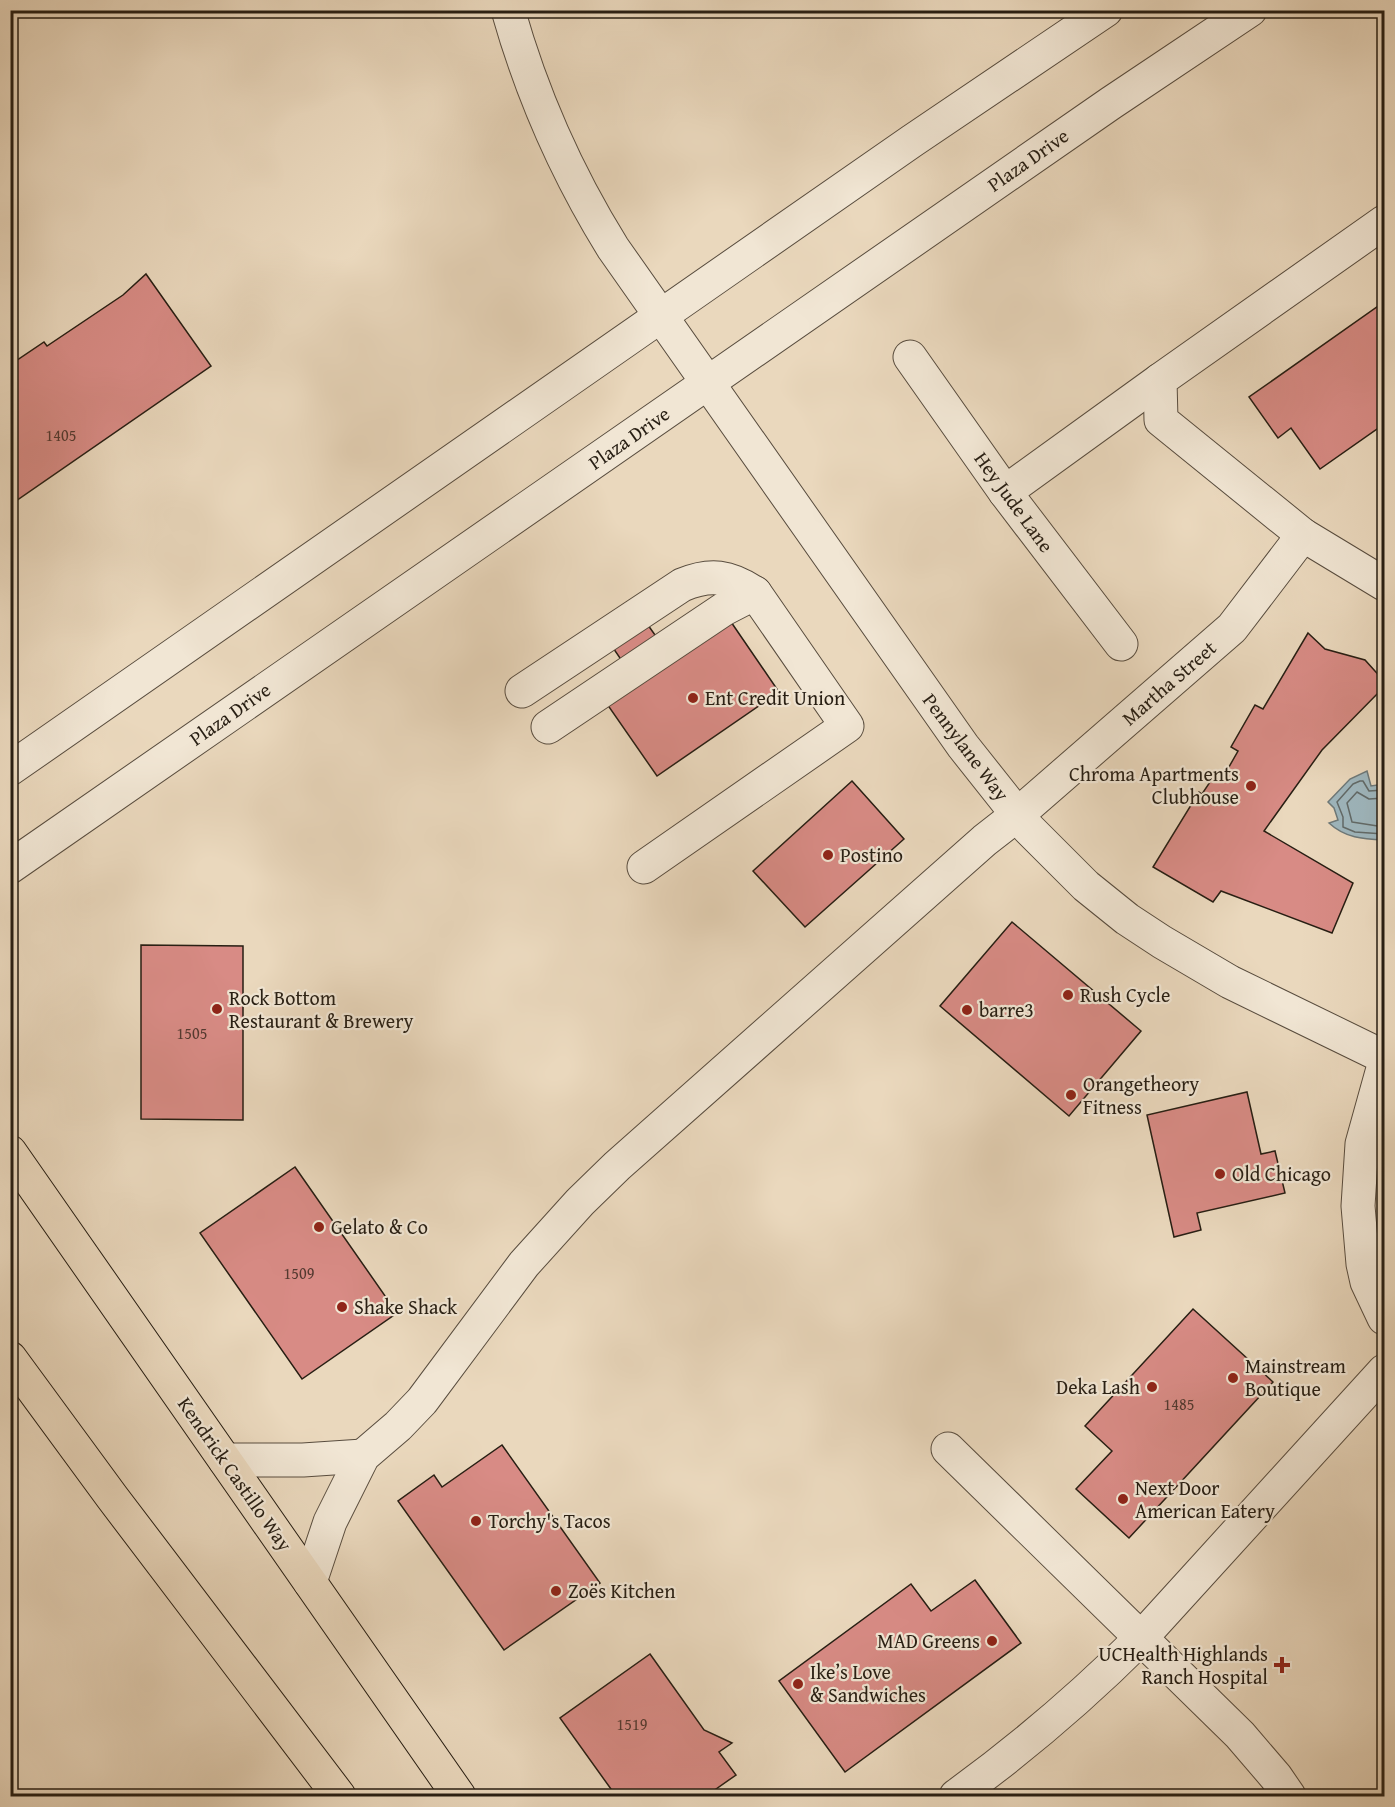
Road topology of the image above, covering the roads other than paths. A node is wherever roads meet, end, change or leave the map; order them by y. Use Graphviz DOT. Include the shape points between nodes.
graph roads {
  1 [pos="508,10"];
  2 [pos="1106,10"];
  3 [pos="1250,10"];
  4 [pos="1384,222"];
  5 [pos="660,317"];
  6 [pos="910,357"];
  7 [pos="1160,380"];
  8 [pos="708,384"];
  9 [pos="1005,492"];
  10 [pos="1303,535"];
  11 [pos="1384,584"];
  12 [pos="748,589"];
  13 [pos="1121,644"];
  14 [pos="10,769"];
  15 [pos="1017,815"];
  16 [pos="10,867"];
  17 [pos="644,867"];
  18 [pos="1384,1057"];
  19 [pos="1384,1065"];
  20 [pos="10,1152"];
  21 [pos="1384,1318"];
  22 [pos="10,1358"];
  23 [pos="1384,1371"];
  24 [pos="948,1449"];
  25 [pos="363,1456"];
  26 [pos="225,1460"];
  27 [pos="310,1582"];
  28 [pos="1141,1638"];
  29 [pos="339,1797"];
  30 [pos="459,1797"];
  31 [pos="956,1797"];
  32 [pos="1290,1797"];
  1 -- 5 [label="street, Pennylane Way" via="537,100 575,184"];
  2 -- 5 [label="street"];
  3 -- 8 [label="street, Plaza Drive"];
  4 -- 7 [label="street"];
  5 -- 8 [label="street, Pennylane Way"];
  5 -- 14 [label="street"];
  6 -- 9 [label="street, Hey Jude Lane"];
  7 -- 9 [label="street"];
  7 -- 10 [label="street" via="1161,420"];
  8 -- 15 [label="street, Pennylane Way" via="963,746"];
  8 -- 16 [label="street, Plaza Drive"];
  9 -- 13 [label="street, Hey Jude Lane"];
  10 -- 11 [label="street"];
  10 -- 15 [label="street, Martha Street" via="1232,628"];
  12 -- 12 [label="street" via="724,609 535,710 682,585 699,578 724,578"];
  12 -- 17 [label="street" via="847,726"];
  15 -- 18 [label="street, Pennylane Way" via="1073,874 1127,919 1230,982"];
  15 -- 25 [label="street, Martha Street" via="601,1180 524,1264 422,1401"];
  19 -- 21 [label="street" via="1362,1144 1358,1206 1367,1282"];
  20 -- 26 [label="main road, Kendrick Castillo Way"];
  22 -- 29 [label="main road"];
  23 -- 28 [label="street"];
  24 -- 28 [label="street"];
  25 -- 26 [label="street"];
  25 -- 27 [label="street" via="337,1504"];
  26 -- 27 [label="main road, Kendrick Castillo Way"];
  27 -- 30 [label="main road, Kendrick Castillo Way"];
  28 -- 31 [label="street" via="1056,1718"];
  28 -- 32 [label="street" via="1240,1735"];
}
